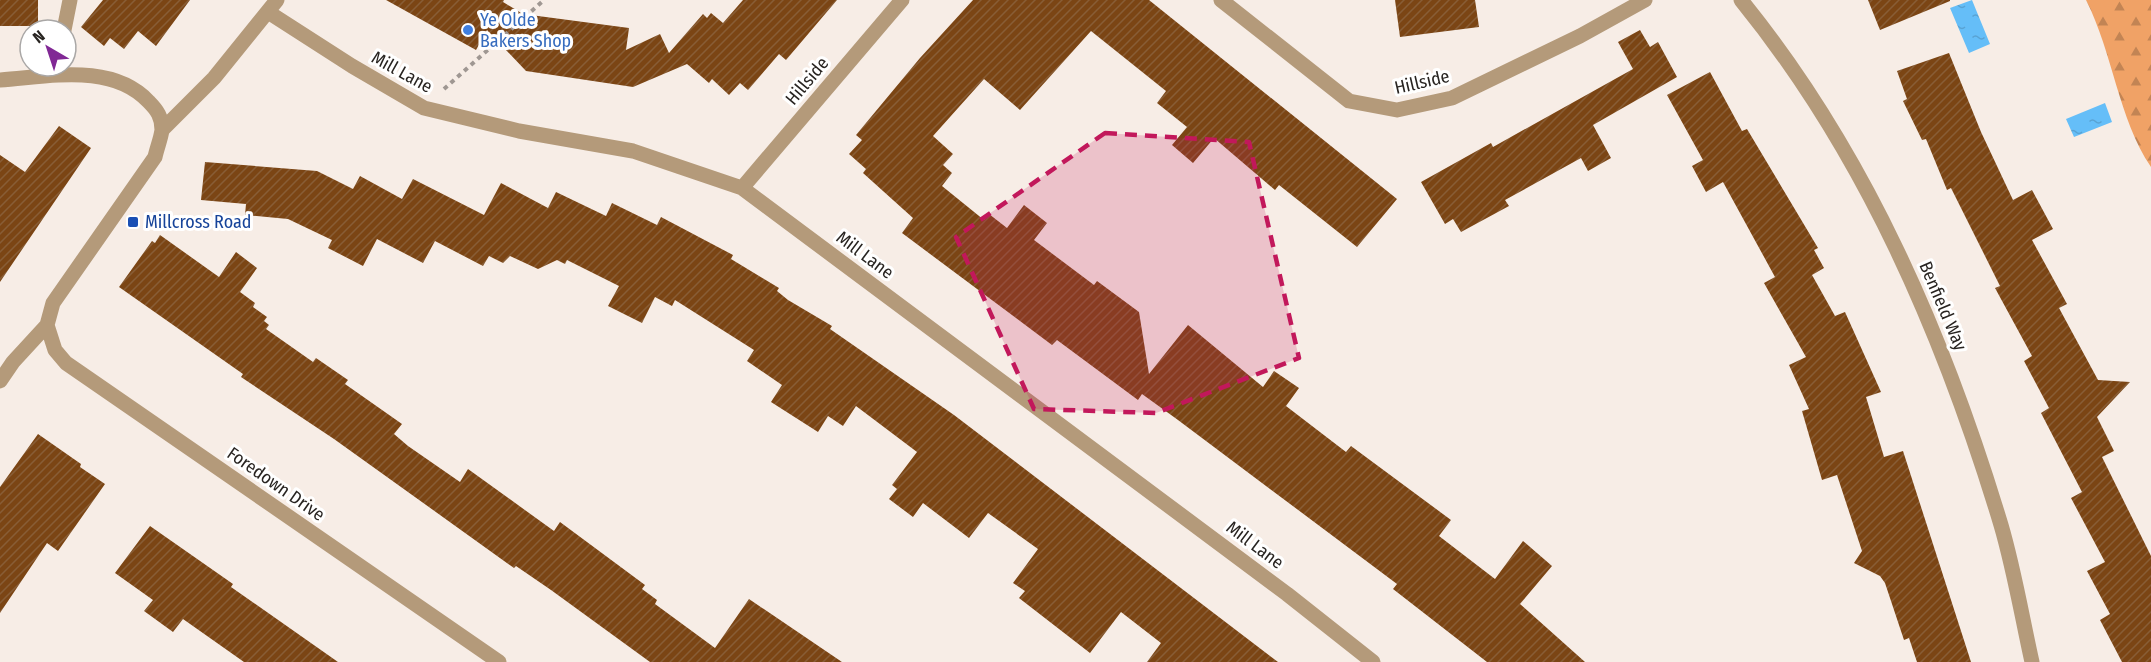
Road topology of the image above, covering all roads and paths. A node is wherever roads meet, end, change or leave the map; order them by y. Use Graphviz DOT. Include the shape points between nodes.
graph roads {
  1 [pos="70,0"];
  2 [pos="544,0"];
  3 [pos="902,0"];
  4 [pos="1221,0"];
  5 [pos="1645,0"];
  6 [pos="1741,0"];
  7 [pos="273,6"];
  8 [pos="66,18"];
  9 [pos="78,74"];
  10 [pos="18,78"];
  11 [pos="0,81"];
  12 [pos="424,108"];
  13 [pos="162,130"];
  14 [pos="741,188"];
  15 [pos="47,325"];
  16 [pos="0,381"];
  17 [pos="499,662"];
  18 [pos="1373,662"];
  19 [pos="2032,662"];
  1 -- 8 [label="street"];
  2 -- 12 [label="path"];
  3 -- 14 [label="street, Hillside"];
  4 -- 5 [label="street, Hillside" via="1349,101 1397,110 1452,98"];
  6 -- 19 [label="street, Benfield Way" via="1830,123 1883,218 1940,345 2001,526"];
  7 -- 12 [label="street, Mill Lane" via="352,66"];
  7 -- 13 [label="street" via="213,78"];
  9 -- 13 [label="street" via="131,86 159,113"];
  10 -- 11 [label="street"];
  12 -- 14 [label="street, Mill Lane" via="519,131 633,151"];
  13 -- 15 [label="street" via="155,157 53,303"];
  14 -- 18 [label="street, Mill Lane"];
  15 -- 16 [label="street"];
  15 -- 17 [label="street, Foredown Drive" via="55,350 66,363"];
}
